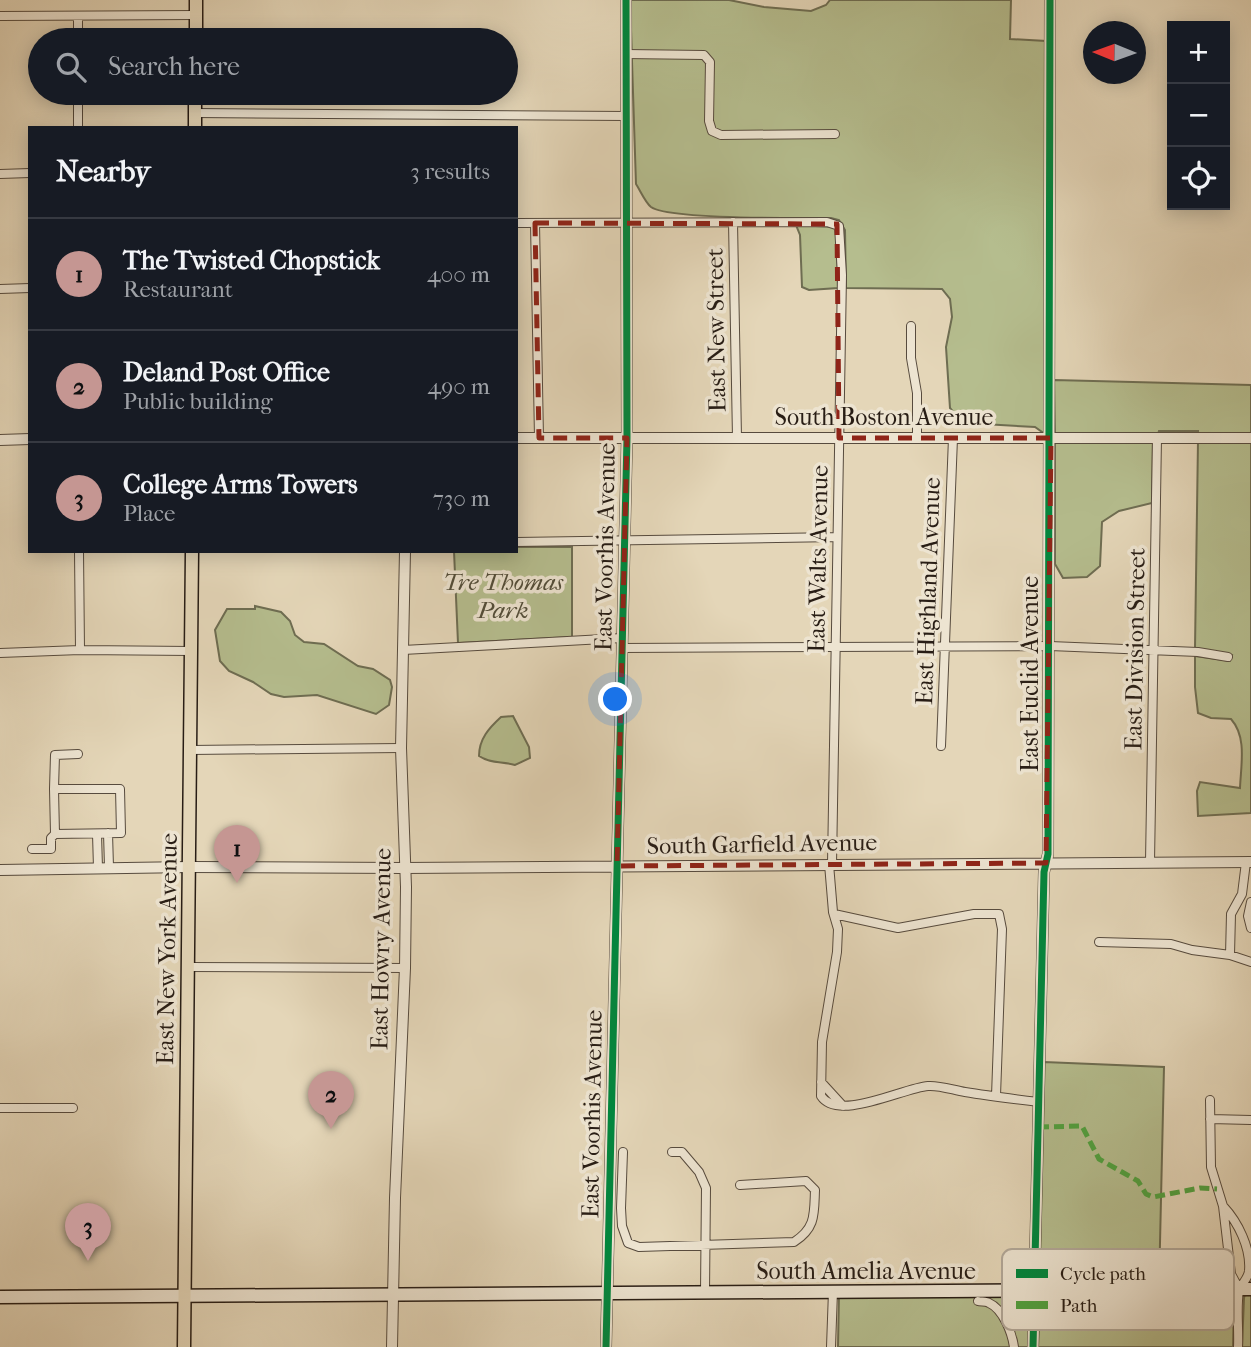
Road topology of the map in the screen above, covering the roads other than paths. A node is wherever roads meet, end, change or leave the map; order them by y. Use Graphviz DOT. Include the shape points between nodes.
graph roads {
  1 [pos="196,0"];
  2 [pos="626,0"];
  3 [pos="1050,0"];
  4 [pos="196,15"];
  5 [pos="0,16"];
  6 [pos="78,16"];
  7 [pos="78,28"];
  8 [pos="196,28"];
  9 [pos="626,54"];
  10 [pos="78,105"];
  11 [pos="195,105"];
  12 [pos="195,113"];
  13 [pos="626,116"];
  14 [pos="78,126"];
  15 [pos="195,126"];
  16 [pos="835,134"];
  17 [pos="28,173"];
  18 [pos="0,174"];
  19 [pos="733,222"];
  20 [pos="518,223"];
  21 [pos="535,223"];
  22 [pos="625,223"];
  23 [pos="28,288"];
  24 [pos="0,289"];
  25 [pos="911,326"];
  26 [pos="518,438"];
  27 [pos="539,438"];
  28 [pos="627,438"];
  29 [pos="737,438"];
  30 [pos="839,438"];
  31 [pos="917,438"];
  32 [pos="953,438"];
  33 [pos="1051,438"];
  34 [pos="1157,438"];
  35 [pos="1251,438"];
  36 [pos="28,439"];
  37 [pos="0,440"];
  38 [pos="837,537"];
  39 [pos="624,540"];
  40 [pos="518,542"];
  41 [pos="79,553"];
  42 [pos="192,553"];
  43 [pos="405,553"];
  44 [pos="622,643"];
  45 [pos="946,646"];
  46 [pos="1050,646"];
  47 [pos="835,648"];
  48 [pos="80,650"];
  49 [pos="403,650"];
  50 [pos="1154,650"];
  51 [pos="191,651"];
  52 [pos="0,653"];
  53 [pos="1228,657"];
  54 [pos="941,746"];
  55 [pos="401,748"];
  56 [pos="190,750"];
  57 [pos="78,754"];
  58 [pos="54,789"];
  59 [pos="108,833"];
  60 [pos="55,834"];
  61 [pos="97,834"];
  62 [pos="32,849"];
  63 [pos="1150,862"];
  64 [pos="1249,862"];
  65 [pos="1046,863"];
  66 [pos="831,864"];
  67 [pos="617,866"];
  68 [pos="103,867"];
  69 [pos="189,867"];
  70 [pos="404,868"];
  71 [pos="0,870"];
  72 [pos="1251,902"];
  73 [pos="834,914"];
  74 [pos="1250,917"];
  75 [pos="1251,928"];
  76 [pos="1099,942"];
  77 [pos="1230,956"];
  78 [pos="1251,962"];
  79 [pos="188,967"];
  80 [pos="405,968"];
  81 [pos="996,1096"];
  82 [pos="1210,1100"];
  83 [pos="1039,1102"];
  84 [pos="0,1108"];
  85 [pos="73,1108"];
  86 [pos="1210,1119"];
  87 [pos="1251,1120"];
  88 [pos="623,1152"];
  89 [pos="672,1152"];
  90 [pos="740,1185"];
  91 [pos="1223,1206"];
  92 [pos="707,1245"];
  93 [pos="1036,1249"];
  94 [pos="1228,1249"];
  95 [pos="1245,1289"];
  96 [pos="833,1291"];
  97 [pos="705,1292"];
  98 [pos="607,1293"];
  99 [pos="1002,1293"];
  100 [pos="392,1295"];
  101 [pos="185,1296"];
  102 [pos="0,1297"];
  103 [pos="978,1301"];
  104 [pos="1002,1316"];
  105 [pos="1009,1330"];
  106 [pos="184,1347"];
  107 [pos="392,1347"];
  108 [pos="606,1347"];
  109 [pos="831,1347"];
  110 [pos="1014,1347"];
  111 [pos="1238,1347"];
  1 -- 4 [label="main road"];
  2 -- 9 [label="street, East Voorhis Avenue"];
  3 -- 33 [label="street, East Euclid Avenue"];
  4 -- 6 [label="street"];
  4 -- 8 [label="main road"];
  5 -- 6 [label="street"];
  6 -- 7 [label="street"];
  9 -- 13 [label="street, East Voorhis Avenue"];
  9 -- 16 [label="street" via="704,55 710,62 709,121 712,131 722,135"];
  10 -- 14 [label="street"];
  11 -- 12 [label="main road"];
  12 -- 13 [label="street"];
  12 -- 15 [label="main road"];
  13 -- 22 [label="street, East Voorhis Avenue"];
  17 -- 18 [label="street"];
  19 -- 22 [label="street"];
  19 -- 29 [label="street, East New Street"];
  19 -- 30 [label="street, East Walts Avenue" via="827,222 841,230"];
  20 -- 21 [label="street"];
  21 -- 22 [label="street"];
  21 -- 27 [label="street"];
  22 -- 28 [label="street, East Voorhis Avenue"];
  23 -- 24 [label="street"];
  25 -- 31 [label="street"];
  26 -- 27 [label="street, South Boston Avenue"];
  27 -- 28 [label="street, South Boston Avenue"];
  28 -- 29 [label="street, South Boston Avenue"];
  28 -- 39 [label="street, East Voorhis Avenue"];
  29 -- 30 [label="street, South Boston Avenue"];
  30 -- 31 [label="street, South Boston Avenue"];
  30 -- 38 [label="street, East Walts Avenue"];
  31 -- 32 [label="street, South Boston Avenue"];
  32 -- 33 [label="street, South Boston Avenue"];
  32 -- 45 [label="street, East Highland Avenue"];
  33 -- 34 [label="street, South Boston Avenue"];
  33 -- 46 [label="street, East Euclid Avenue"];
  34 -- 35 [label="street, South Boston Avenue"];
  34 -- 50 [label="street, East Division Street"];
  36 -- 37 [label="street"];
  38 -- 39 [label="street"];
  38 -- 47 [label="street, East Walts Avenue"];
  39 -- 40 [label="street"];
  39 -- 44 [label="street, East Voorhis Avenue"];
  41 -- 48 [label="street"];
  42 -- 51 [label="main road, East New York Avenue"];
  43 -- 49 [label="street, East Howry Avenue"];
  44 -- 47 [label="street"];
  44 -- 49 [label="street"];
  44 -- 67 [label="street, East Voorhis Avenue"];
  45 -- 46 [label="street"];
  45 -- 47 [label="street"];
  45 -- 54 [label="street, East Highland Avenue"];
  46 -- 50 [label="street"];
  46 -- 65 [label="street, East Euclid Avenue"];
  47 -- 66 [label="street, East Walts Avenue"];
  48 -- 51 [label="street"];
  48 -- 52 [label="street"];
  49 -- 55 [label="street, East Howry Avenue"];
  50 -- 53 [label="street"];
  50 -- 63 [label="street, East Division Street"];
  51 -- 56 [label="main road, East New York Avenue"];
  55 -- 56 [label="street"];
  55 -- 70 [label="street, East Howry Avenue"];
  56 -- 69 [label="main road, East New York Avenue"];
  57 -- 58 [label="street" via="55,755"];
  58 -- 59 [label="street" via="120,789 121,833"];
  58 -- 60 [label="street"];
  59 -- 61 [label="street"];
  59 -- 68 [label="street"];
  60 -- 61 [label="street"];
  60 -- 62 [label="street" via="51,849"];
  61 -- 68 [label="street"];
  63 -- 64 [label="street, South Garfield Avenue"];
  63 -- 65 [label="street, South Garfield Avenue"];
  64 -- 77 [label="street" via="1242,894 1231,914"];
  65 -- 66 [label="street, South Garfield Avenue"];
  65 -- 83 [label="street, East Euclid Avenue"];
  66 -- 67 [label="street, South Garfield Avenue"];
  66 -- 73 [label="street, East Walts Avenue"];
  67 -- 70 [label="street, South Garfield Avenue"];
  67 -- 98 [label="street, East Voorhis Avenue"];
  68 -- 69 [label="street, South Garfield Avenue"];
  68 -- 71 [label="street, South Garfield Avenue"];
  69 -- 70 [label="street, South Garfield Avenue"];
  69 -- 79 [label="main road, East New York Avenue"];
  70 -- 80 [label="street, East Howry Avenue"];
  72 -- 74 [label="street"];
  73 -- 81 [label="street" via="898,928 999,914"];
  73 -- 81 [label="street, East Walts Avenue" via="837,952 822,1042 824,1101 843,1106 928,1086"];
  74 -- 75 [label="street"];
  76 -- 77 [label="street" via="1158,942"];
  77 -- 78 [label="street"];
  79 -- 80 [label="street"];
  79 -- 101 [label="main road, East New York Avenue"];
  80 -- 100 [label="street, East Howry Avenue"];
  81 -- 83 [label="street"];
  82 -- 86 [label="street"];
  83 -- 93 [label="street, East Euclid Avenue"];
  84 -- 85 [label="street"];
  86 -- 87 [label="street"];
  86 -- 91 [label="street" via="1211,1167"];
  88 -- 92 [label="street" via="622,1226 628,1242 639,1247"];
  89 -- 92 [label="street" via="682,1152 706,1188"];
  90 -- 92 [label="street" via="806,1181 815,1190 812,1225 794,1242"];
  91 -- 94 [label="street"];
  91 -- 95 [label="street" via="1247,1248"];
  92 -- 97 [label="street"];
  95 -- 111 [label="street"];
  96 -- 97 [label="main road, South Amelia Avenue"];
  96 -- 99 [label="main road, South Amelia Avenue"];
  96 -- 109 [label="street"];
  97 -- 98 [label="main road, South Amelia Avenue"];
  98 -- 100 [label="main road, South Amelia Avenue"];
  98 -- 108 [label="street, East Voorhis Avenue"];
  100 -- 101 [label="main road, South Amelia Avenue"];
  100 -- 107 [label="street, East Howry Avenue"];
  101 -- 102 [label="main road, South Amelia Avenue"];
  101 -- 106 [label="main road, East New York Avenue"];
  103 -- 104 [label="street" via="989,1303"];
  105 -- 110 [label="street"];
}
